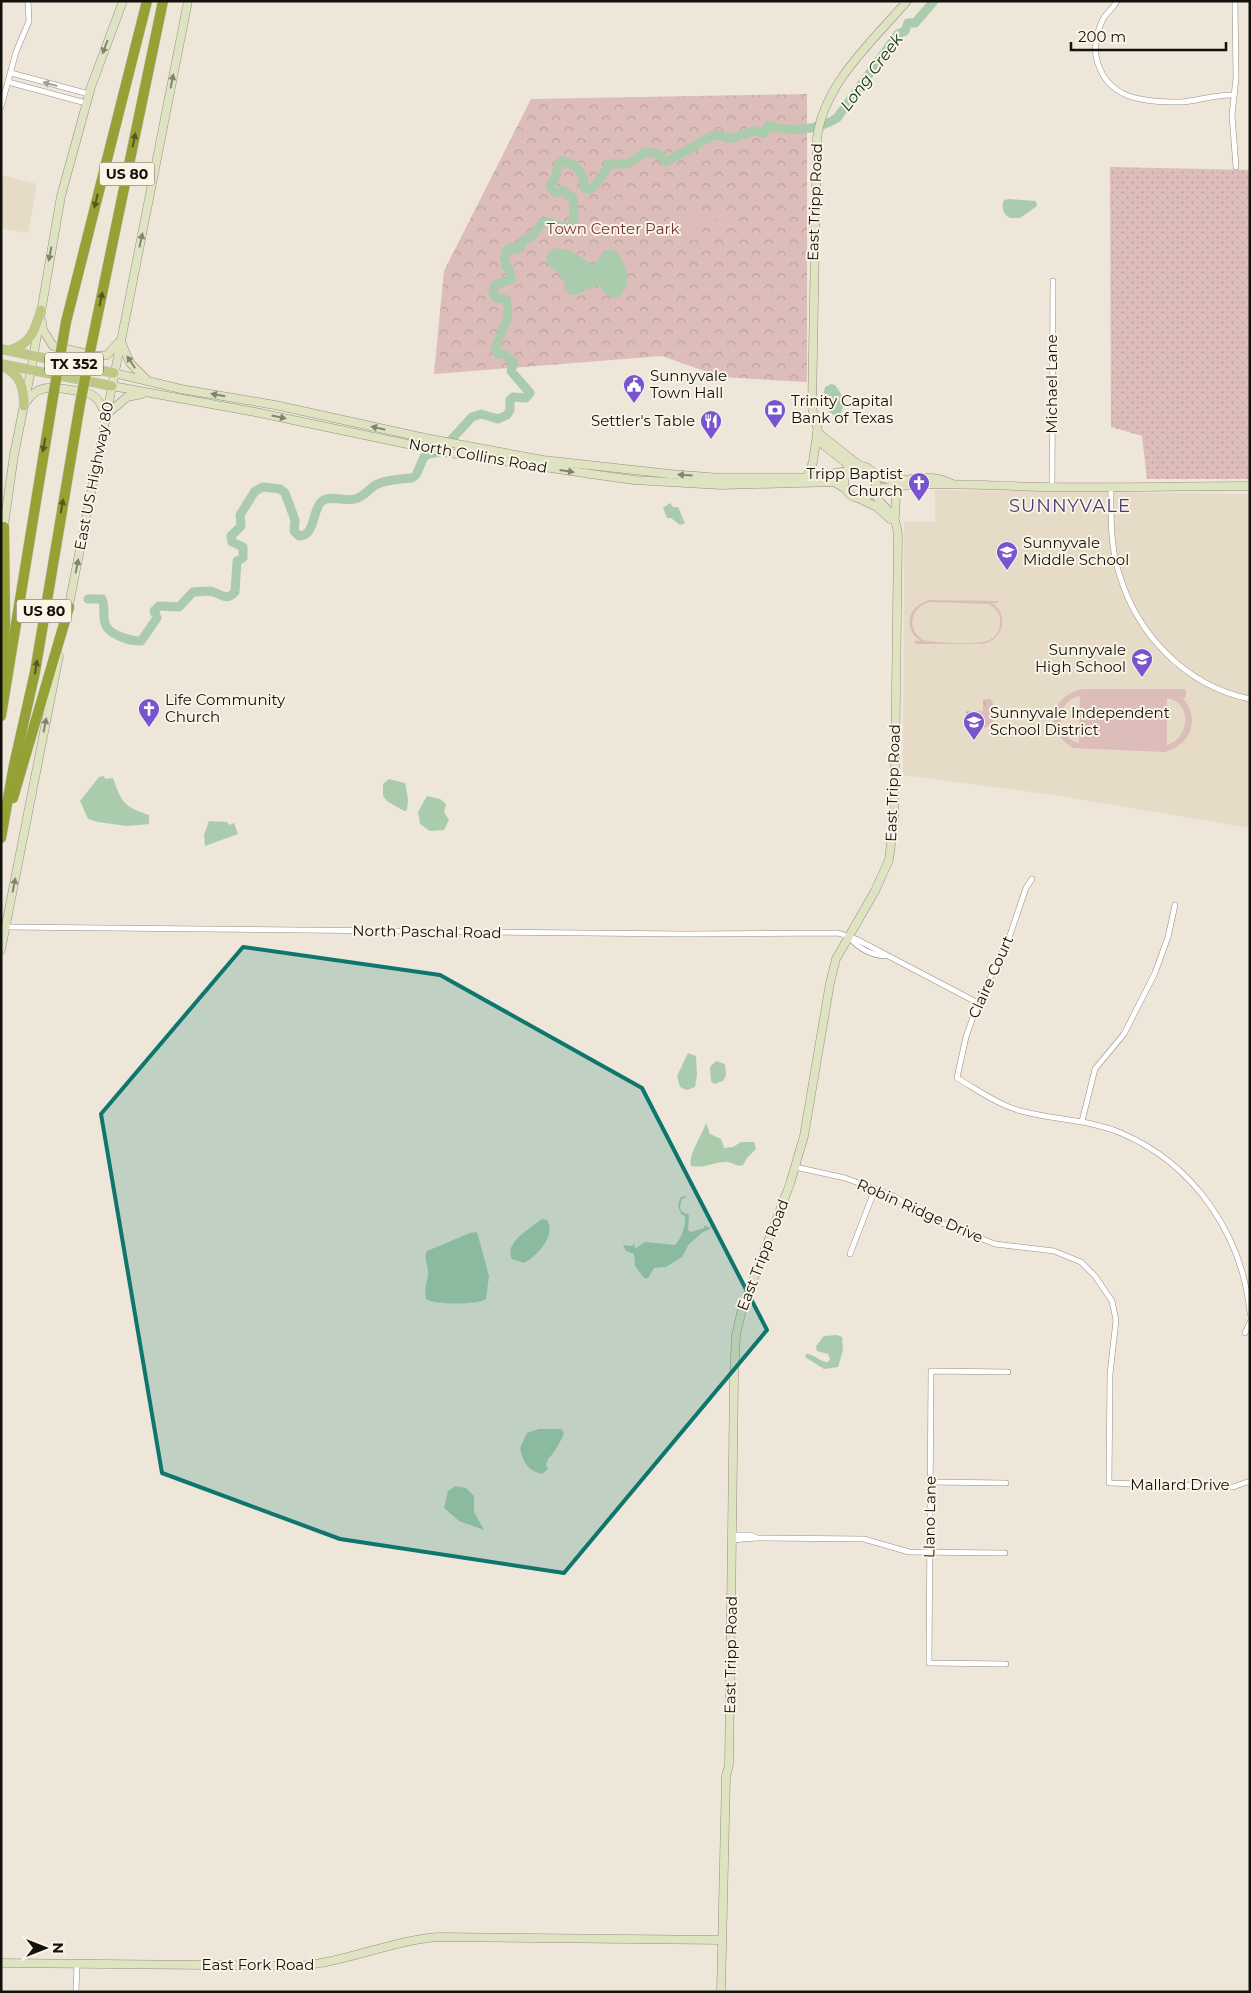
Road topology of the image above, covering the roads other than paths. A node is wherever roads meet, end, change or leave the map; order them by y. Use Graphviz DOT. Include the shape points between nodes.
graph roads {
  1 [pos="28,1"];
  2 [pos="123,1"];
  3 [pos="146,1"];
  4 [pos="164,1"];
  5 [pos="188,1"];
  6 [pos="907,1"];
  7 [pos="1118,1"];
  8 [pos="1235,1"];
  9 [pos="11,73"];
  10 [pos="8,82"];
  11 [pos="89,94"];
  12 [pos="1234,95"];
  13 [pos="86,103"];
  14 [pos="1,107"];
  15 [pos="1236,167"];
  16 [pos="1053,281"];
  17 [pos="41,310"];
  18 [pos="121,340"];
  19 [pos="6,350"];
  20 [pos="34,356"];
  21 [pos="1,365"];
  22 [pos="31,370"];
  23 [pos="114,373"];
  24 [pos="148,381"];
  25 [pos="112,386"];
  26 [pos="149,393"];
  27 [pos="24,406"];
  28 [pos="106,415"];
  29 [pos="320,415"];
  30 [pos="317,425"];
  31 [pos="817,432"];
  32 [pos="478,453"];
  33 [pos="860,466"];
  34 [pos="849,470"];
  35 [pos="875,475"];
  36 [pos="807,477"];
  37 [pos="755,482"];
  38 [pos="952,484"];
  39 [pos="901,486"];
  40 [pos="1110,486"];
  41 [pos="1250,486"];
  42 [pos="1052,487"];
  43 [pos="846,489"];
  44 [pos="874,490"];
  45 [pos="858,498"];
  46 [pos="895,516"];
  47 [pos="4,527"];
  48 [pos="898,536"];
  49 [pos="1,551"];
  50 [pos="69,607"];
  51 [pos="1,675"];
  52 [pos="1250,699"];
  53 [pos="1,716"];
  54 [pos="5,817"];
  55 [pos="1,838"];
  56 [pos="1032,879"];
  57 [pos="1175,905"];
  58 [pos="6,927"];
  59 [pos="847,936"];
  60 [pos="1,950"];
  61 [pos="978,1004"];
  62 [pos="1082,1121"];
  63 [pos="795,1167"];
  64 [pos="875,1189"];
  65 [pos="850,1254"];
  66 [pos="1250,1313"];
  67 [pos="1250,1322"];
  68 [pos="1245,1332"];
  69 [pos="1008,1372"];
  70 [pos="1250,1481"];
  71 [pos="930,1482"];
  72 [pos="1006,1483"];
  73 [pos="1109,1484"];
  74 [pos="732,1537"];
  75 [pos="1005,1553"];
  76 [pos="929,1554"];
  77 [pos="1006,1664"];
  78 [pos="722,1940"];
  79 [pos="1,1963"];
  80 [pos="77,1964"];
  81 [pos="76,1992"];
  82 [pos="721,1992"];
  1 -- 9 [label="street" via="29,21"];
  2 -- 11 [label="street, one-way"];
  3 -- 53 [label="highway, US 80, one-way, bridge" via="66,322"];
  54 -- 4 [label="highway, US 80, one-way, bridge" via="35,672 91,347"];
  18 -- 5 [label="street, East US Highway 80, one-way"];
  6 -- 31 [label="street, East Tripp Road" via="856,60 831,96 817,134 812,408"];
  7 -- 12 [label="street" via="1105,16 1094,46 1099,68 1108,84 1138,99 1188,101"];
  8 -- 12 [label="street" via="1237,49"];
  9 -- 10 [label="street"];
  11 -- 9 [label="street, one-way"];
  10 -- 13 [label="street"];
  10 -- 14 [label="street"];
  11 -- 13 [label="street"];
  12 -- 15 [label="street" via="1232,115"];
  13 -- 17 [label="street, one-way" via="61,196"];
  16 -- 42 [label="street, Michael Lane"];
  17 -- 18 [label="street" via="43,330 53,346 97,356 107,355"];
  17 -- 19 [label="main road" via="33,335 21,347"];
  17 -- 20 [label="street"];
  18 -- 23 [label="street, East US Highway 80"];
  24 -- 18 [label="street, one-way" via="130,363"];
  19 -- 20 [label="main road, TX 352"];
  20 -- 22 [label="street"];
  20 -- 23 [label="main road, TX 352"];
  21 -- 22 [label="main road, TX 352"];
  21 -- 27 [label="main road" via="20,380"];
  22 -- 25 [label="main road, TX 352"];
  22 -- 27 [label="street"];
  23 -- 24 [label="street, North Collins Road"];
  23 -- 25 [label="street, East US Highway 80"];
  29 -- 24 [label="street, North Collins Road, one-way"];
  25 -- 26 [label="street, North Collins Road"];
  25 -- 28 [label="street, East US Highway 80"];
  26 -- 28 [label="street" via="127,397"];
  26 -- 30 [label="street, North Collins Road, one-way"];
  27 -- 28 [label="street" via="32,394 41,388 52,387 90,394 100,402"];
  27 -- 47 [label="street"];
  50 -- 28 [label="street, East US Highway 80, one-way"];
  29 -- 30 [label="street"];
  32 -- 29 [label="street, North Collins Road, one-way" via="468,447"];
  30 -- 32 [label="street, North Collins Road" via="450,453"];
  31 -- 33 [label="street"];
  31 -- 34 [label="street, East Tripp Road" via="826,449 845,462"];
  31 -- 36 [label="street"];
  32 -- 37 [label="street, North Collins Road" via="592,470 634,480"];
  33 -- 34 [label="street"];
  33 -- 35 [label="street" via="869,468"];
  34 -- 36 [label="street, North Collins Road"];
  34 -- 43 [label="street" via="844,479"];
  35 -- 38 [label="street" via="892,480 938,477"];
  35 -- 44 [label="street"];
  36 -- 37 [label="street, North Collins Road"];
  37 -- 43 [label="street, North Collins Road" via="829,482"];
  38 -- 39 [label="street"];
  38 -- 42 [label="street"];
  39 -- 44 [label="street"];
  39 -- 46 [label="street, East Tripp Road" via="896,494"];
  40 -- 41 [label="street"];
  40 -- 42 [label="street"];
  40 -- 52 [label="street" via="1111,534 1116,560 1140,621 1162,650 1180,666 1215,688"];
  43 -- 45 [label="street"];
  44 -- 45 [label="street" via="868,496"];
  44 -- 46 [label="street" via="881,503"];
  45 -- 48 [label="street" via="884,513 894,524"];
  46 -- 48 [label="street, East Tripp Road"];
  47 -- 49 [label="street"];
  47 -- 51 [label="highway" via="6,625"];
  48 -- 59 [label="street, East Tripp Road" via="891,846 889,860 875,891"];
  50 -- 54 [label="highway" via="18,786"];
  58 -- 50 [label="street, East US Highway 80, one-way"];
  54 -- 55 [label="highway, US 80"];
  56 -- 61 [label="street, Claire Court"];
  57 -- 62 [label="street" via="1155,973 1124,1034 1095,1069"];
  58 -- 59 [label="street, North Paschal Road" via="838,933"];
  58 -- 60 [label="street, East US Highway 80"];
  59 -- 61 [label="street" via="854,944 875,955 886,956"];
  59 -- 63 [label="street, East Tripp Road" via="836,959 830,983 804,1136"];
  61 -- 62 [label="street, Claire Court" via="966,1037 957,1078 1023,1112"];
  62 -- 66 [label="street" via="1121,1133 1158,1152 1191,1180 1217,1214 1235,1249"];
  63 -- 64 [label="street, Robin Ridge Drive" via="845,1178"];
  63 -- 74 [label="street, East Tripp Road" via="738,1327 734,1379"];
  64 -- 65 [label="street"];
  64 -- 73 [label="street, Robin Ridge Drive" via="894,1196 932,1219 995,1244 1054,1251 1081,1262 1095,1276 1112,1301 1116,1320 1110,1374"];
  67 -- 68 [label="street"];
  69 -- 71 [label="street, Llano Lane" via="931,1371"];
  70 -- 73 [label="street, Mallard Drive" via="1234,1487"];
  71 -- 72 [label="street"];
  71 -- 76 [label="street, Llano Lane"];
  74 -- 76 [label="street" via="864,1539 908,1552"];
  74 -- 78 [label="street, East Tripp Road" via="730,1746 726,1776"];
  75 -- 76 [label="street"];
  76 -- 77 [label="street, Llano Lane" via="929,1663"];
  78 -- 80 [label="street, East Fork Road" via="438,1937 399,1942 322,1964"];
  78 -- 82 [label="street, East Tripp Road"];
  79 -- 80 [label="street, East Fork Road"];
  80 -- 81 [label="street"];
}
